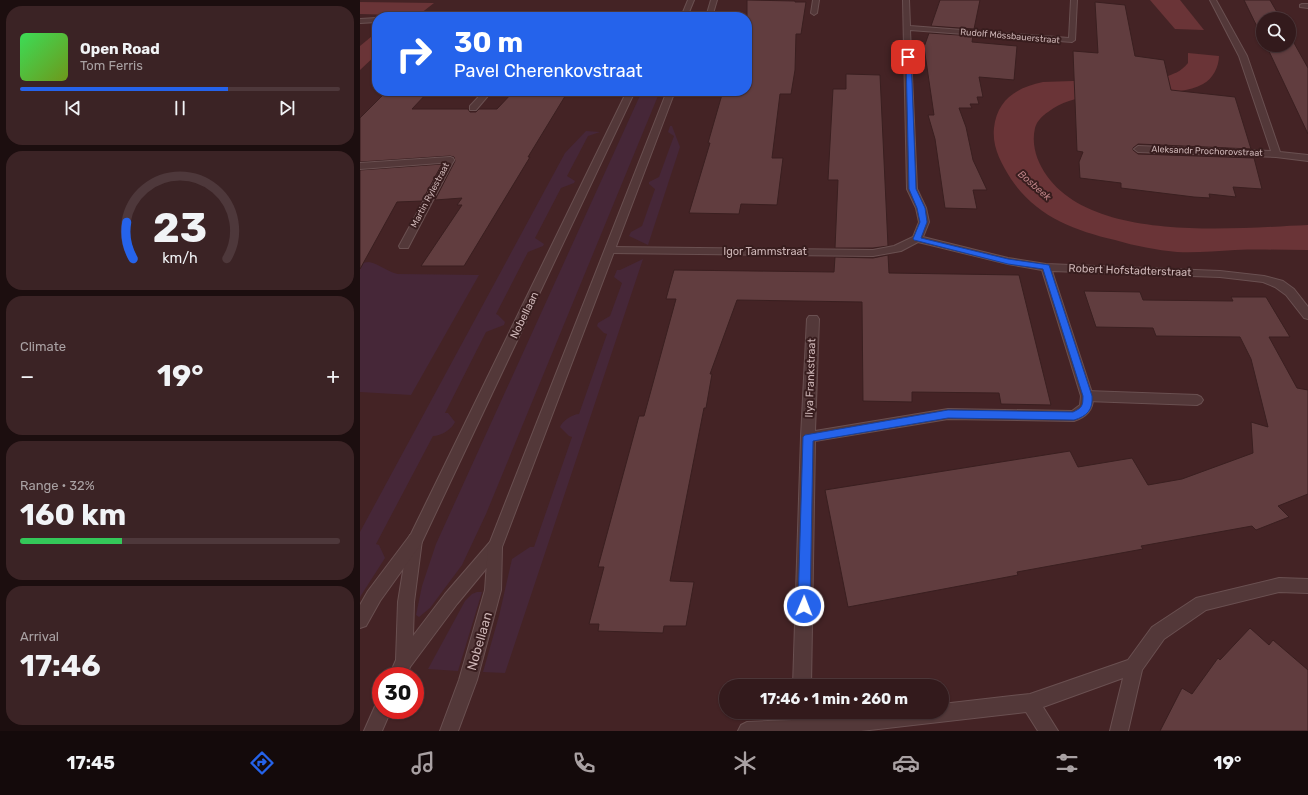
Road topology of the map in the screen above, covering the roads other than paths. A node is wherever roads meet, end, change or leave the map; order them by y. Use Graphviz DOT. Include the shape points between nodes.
graph roads {
  1 [pos="691,0"];
  2 [pos="714,0"];
  3 [pos="816,0"];
  4 [pos="906,0"];
  5 [pos="1074,0"];
  6 [pos="1213,0"];
  7 [pos="686,12"];
  8 [pos="710,12"];
  9 [pos="814,13"];
  10 [pos="372,20"];
  11 [pos="360,21"];
  12 [pos="908,28"];
  13 [pos="484,96"];
  14 [pos="629,96"];
  15 [pos="669,96"];
  16 [pos="473,108"];
  17 [pos="1138,149"];
  18 [pos="1276,154"];
  19 [pos="1308,158"];
  20 [pos="360,166"];
  21 [pos="917,239"];
  22 [pos="404,246"];
  23 [pos="610,250"];
  24 [pos="1046,267"];
  25 [pos="1308,315"];
  26 [pos="813,319"];
  27 [pos="1088,396"];
  28 [pos="1198,400"];
  29 [pos="808,437"];
  30 [pos="416,539"];
  31 [pos="495,547"];
  32 [pos="1308,586"];
  33 [pos="360,620"];
  34 [pos="1134,666"];
  35 [pos="401,667"];
  36 [pos="402,667"];
  37 [pos="802,679"];
  38 [pos="1030,703"];
  39 [pos="378,719"];
  40 [pos="801,720"];
  41 [pos="373,731"];
  42 [pos="449,731"];
  43 [pos="747,731"];
  44 [pos="1049,731"];
  45 [pos="1119,731"];
  1 -- 7 [label="street"];
  2 -- 8 [label="street"];
  3 -- 9 [label="street"];
  4 -- 12 [label="street"];
  5 -- 12 [label="street, Rudolf Mössbauerstraat" via="1072,40"];
  6 -- 18 [label="street, Aleksandr Prochorovstraat" via="1243,56"];
  10 -- 11 [label="street"];
  12 -- 21 [label="street" via="912,189 924,222"];
  13 -- 16 [label="street"];
  14 -- 30 [label="street, Nobellaan"];
  15 -- 23 [label="street, Nobellaan"];
  17 -- 18 [label="street, Aleksandr Prochorovstraat"];
  18 -- 19 [label="street, Aleksandr Prochorovstraat"];
  20 -- 22 [label="street, Martin Rylestraat" via="450,160"];
  21 -- 23 [label="street, Igor Tammstraat" via="897,249 873,253"];
  21 -- 24 [label="street, Robert Hofstadterstraat" via="1008,261"];
  23 -- 31 [label="street, Nobellaan"];
  24 -- 25 [label="street, Robert Hofstadterstraat" via="1220,274 1264,279 1279,284 1290,292"];
  24 -- 27 [label="street"];
  26 -- 29 [label="street, Ilya Frankstraat"];
  27 -- 28 [label="street"];
  27 -- 29 [label="street" via="1088,404 1084,411 1074,416 948,414"];
  29 -- 37 [label="street, Ilya Frankstraat"];
  30 -- 33 [label="street, Nobellaan" via="374,596"];
  30 -- 35 [label="street, Nobellaan" via="406,602"];
  31 -- 36 [label="street, Nobellaan" via="451,599"];
  31 -- 42 [label="street, Nobellaan" via="493,590 468,680"];
  32 -- 34 [label="street" via="1279,585 1202,603 1158,633"];
  34 -- 38 [label="street"];
  34 -- 45 [label="street"];
  38 -- 40 [label="street"];
  38 -- 44 [label="street"];
  39 -- 41 [label="street"];
  40 -- 43 [label="street"];
}
